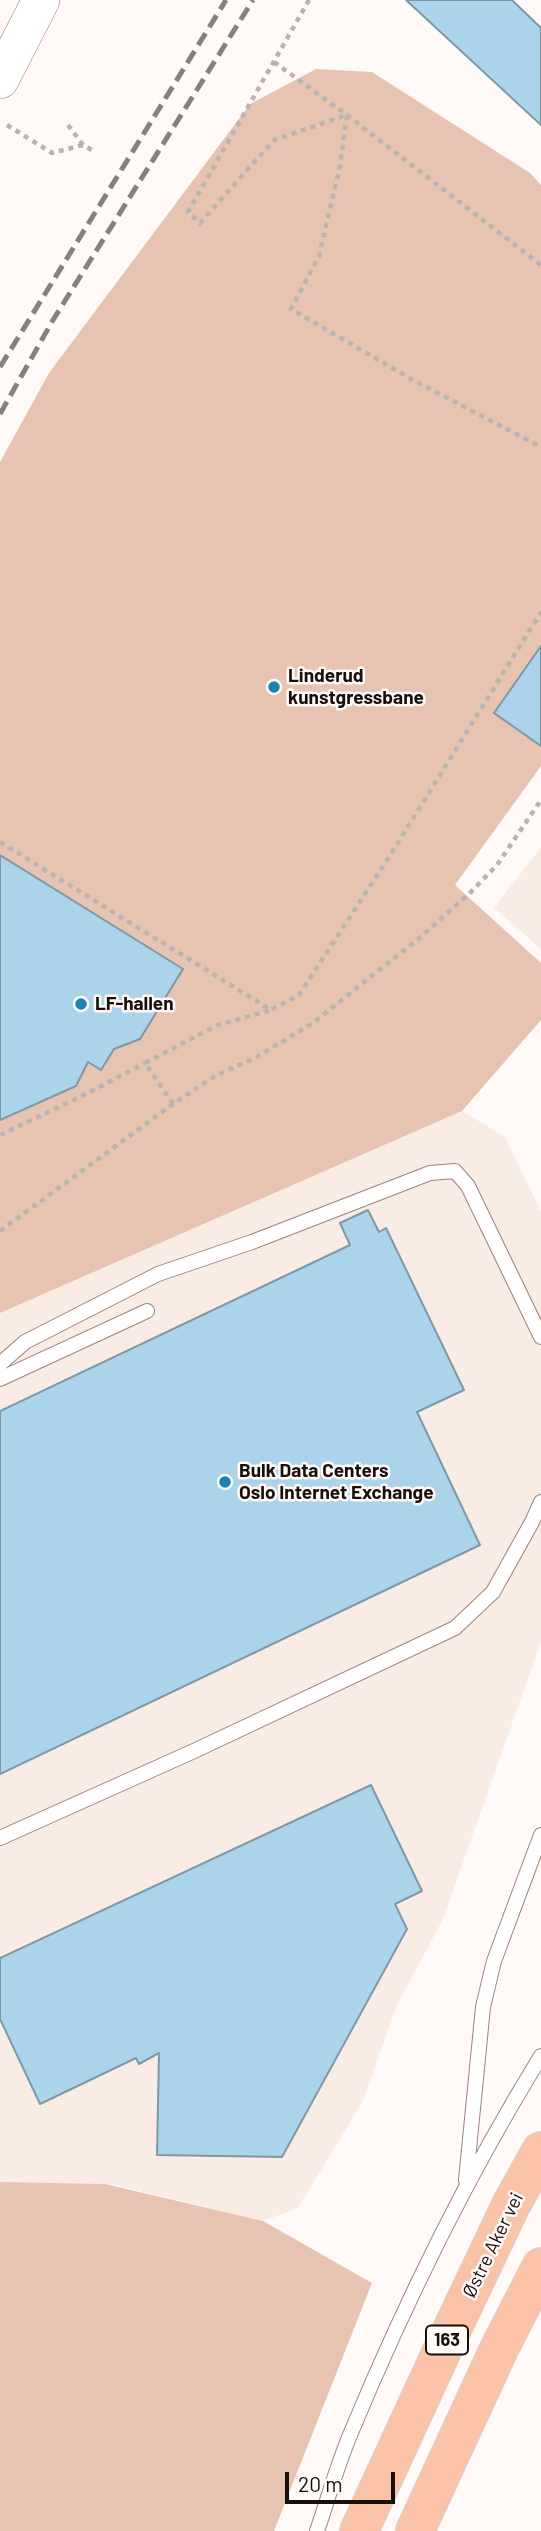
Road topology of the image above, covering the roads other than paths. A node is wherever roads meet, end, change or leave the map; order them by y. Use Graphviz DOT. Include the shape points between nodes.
graph roads {
  1 [pos="41,0"];
  2 [pos="0,80"];
  3 [pos="147,1311"];
  4 [pos="541,1336"];
  5 [pos="0,1364"];
  6 [pos="0,1379"];
  7 [pos="541,1502"];
  8 [pos="541,1835"];
  9 [pos="0,1838"];
  10 [pos="541,2056"];
  11 [pos="541,2151"];
  12 [pos="465,2188"];
  13 [pos="541,2267"];
  14 [pos="317,2531"];
  15 [pos="359,2531"];
  16 [pos="415,2531"];
  1 -- 2 [label="street"];
  3 -- 6 [label="lane"];
  4 -- 5 [label="lane" via="468,1186 455,1171 430,1173 158,1274 25,1342"];
  7 -- 9 [label="lane" via="493,1592 455,1628"];
  8 -- 12 [label="lane" via="494,1961 483,2007"];
  10 -- 12 [label="lane"];
  11 -- 15 [label="highway, Østre Aker vei / 163" via="511,2205"];
  12 -- 14 [label="lane" via="349,2437"];
  13 -- 16 [label="highway, 163"];
}
